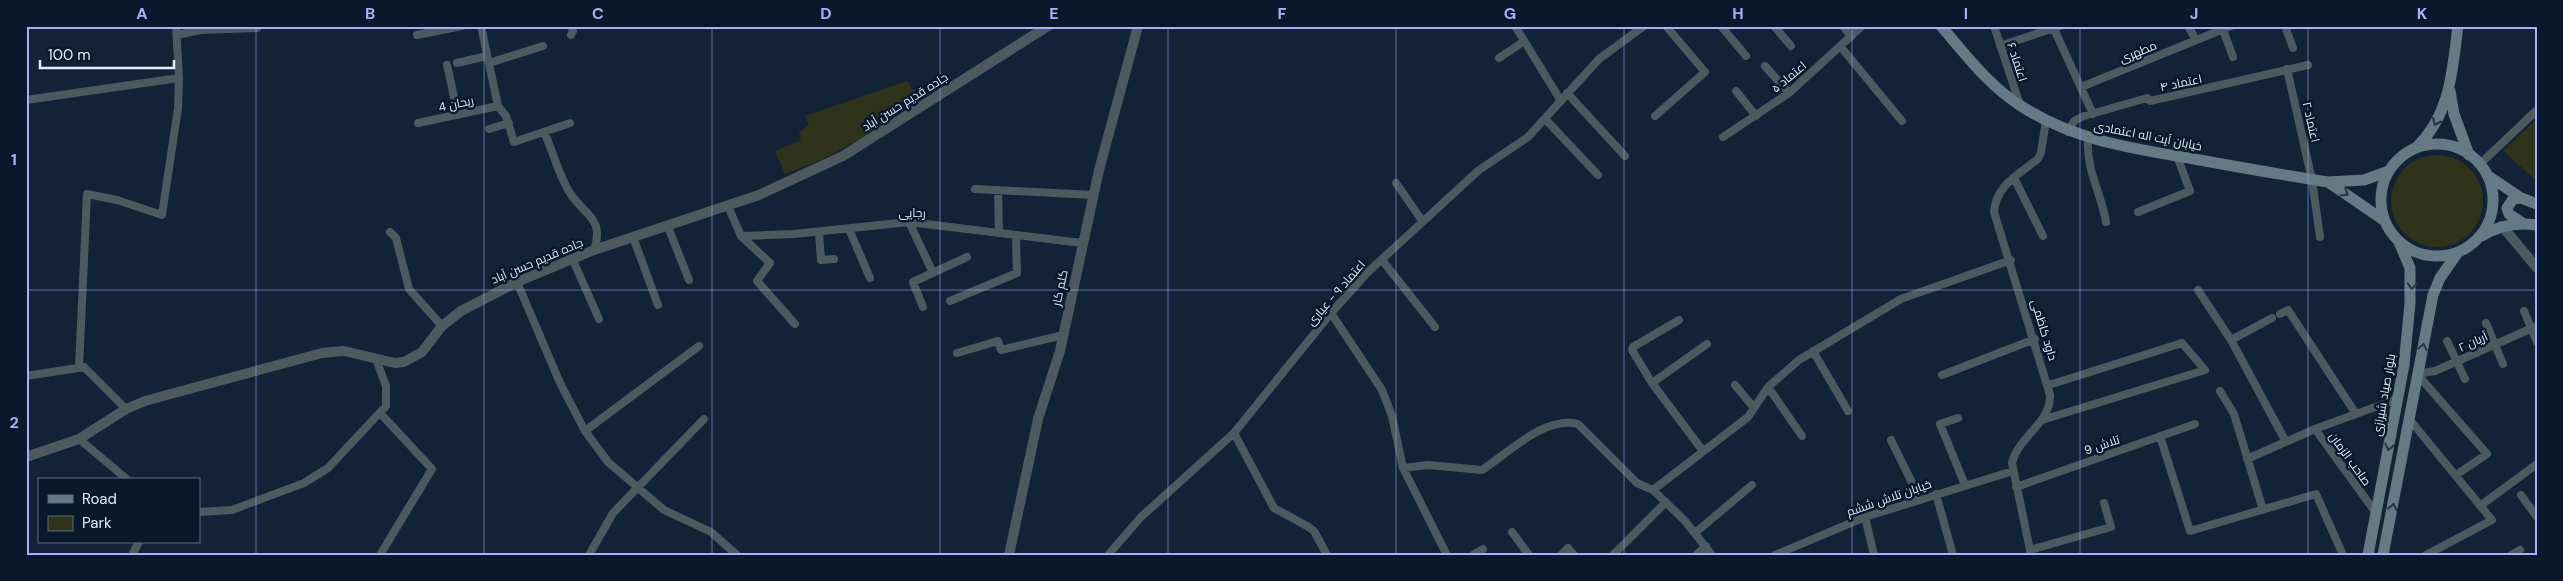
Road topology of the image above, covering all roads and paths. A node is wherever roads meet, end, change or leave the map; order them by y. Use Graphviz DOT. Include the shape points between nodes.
graph roads {
  1 [pos="176,26"];
  2 [pos="462,26"];
  3 [pos="481,26"];
  4 [pos="1048,26"];
  5 [pos="1138,26"];
  6 [pos="1514,26"];
  7 [pos="1644,26"];
  8 [pos="1666,26"];
  9 [pos="1721,26"];
  10 [pos="1774,26"];
  11 [pos="1843,26"];
  12 [pos="1862,26"];
  13 [pos="1941,26"];
  14 [pos="1994,26"];
  15 [pos="2188,26"];
  16 [pos="2231,26"];
  17 [pos="2285,26"];
  18 [pos="2458,26"];
  19 [pos="257,28"];
  20 [pos="2057,28"];
  21 [pos="2223,30"];
  22 [pos="176,35"];
  23 [pos="417,35"];
  24 [pos="1850,37"];
  25 [pos="2196,40"];
  26 [pos="1523,42"];
  27 [pos="543,46"];
  28 [pos="1791,46"];
  29 [pos="1840,46"];
  30 [pos="2000,46"];
  31 [pos="2294,48"];
  32 [pos="1746,56"];
  33 [pos="2233,57"];
  34 [pos="1499,58"];
  35 [pos="488,60"];
  36 [pos="457,63"];
  37 [pos="447,64"];
  38 [pos="2308,65"];
  39 [pos="1765,66"];
  40 [pos="2287,70"];
  41 [pos="179,78"];
  42 [pos="2081,87"];
  43 [pos="1736,91"];
  44 [pos="2450,91"];
  45 [pos="1568,93"];
  46 [pos="1789,93"];
  47 [pos="26,100"];
  48 [pos="1561,101"];
  49 [pos="2020,105"];
  50 [pos="498,106"];
  51 [pos="2537,110"];
  52 [pos="458,114"];
  53 [pos="2093,114"];
  54 [pos="1655,116"];
  55 [pos="1756,116"];
  56 [pos="1546,120"];
  57 [pos="1902,121"];
  58 [pos="2046,121"];
  59 [pos="418,123"];
  60 [pos="509,123"];
  61 [pos="570,123"];
  62 [pos="489,129"];
  63 [pos="544,132"];
  64 [pos="2068,132"];
  65 [pos="1723,137"];
  66 [pos="2088,138"];
  67 [pos="2416,148"];
  68 [pos="2469,155"];
  69 [pos="1625,156"];
  70 [pos="2177,156"];
  71 [pos="2480,164"];
  72 [pos="2389,170"];
  73 [pos="1598,175"];
  74 [pos="2487,175"];
  75 [pos="2014,178"];
  76 [pos="2312,180"];
  77 [pos="2328,182"];
  78 [pos="1396,183"];
  79 [pos="975,189"];
  80 [pos="998,190"];
  81 [pos="1093,195"];
  82 [pos="2521,198"];
  83 [pos="2537,204"];
  84 [pos="728,206"];
  85 [pos="2138,212"];
  86 [pos="2385,221"];
  87 [pos="909,222"];
  88 [pos="1423,222"];
  89 [pos="2106,222"];
  90 [pos="2524,224"];
  91 [pos="2537,225"];
  92 [pos="2502,226"];
  93 [pos="668,227"];
  94 [pos="849,229"];
  95 [pos="390,232"];
  96 [pos="819,232"];
  97 [pos="998,233"];
  98 [pos="597,234"];
  99 [pos="742,236"];
  100 [pos="1016,236"];
  101 [pos="2043,236"];
  102 [pos="633,237"];
  103 [pos="2320,237"];
  104 [pos="2478,239"];
  105 [pos="2398,240"];
  106 [pos="617,243"];
  107 [pos="1082,243"];
  108 [pos="594,250"];
  109 [pos="2458,252"];
  110 [pos="967,257"];
  111 [pos="572,258"];
  112 [pos="834,259"];
  113 [pos="1382,260"];
  114 [pos="2011,260"];
  115 [pos="2537,268"];
  116 [pos="933,273"];
  117 [pos="870,278"];
  118 [pos="689,280"];
  119 [pos="517,282"];
  120 [pos="2198,290"];
  121 [pos="950,301"];
  122 [pos="658,305"];
  123 [pos="923,307"];
  124 [pos="2524,311"];
  125 [pos="1331,313"];
  126 [pos="2280,314"];
  127 [pos="2272,318"];
  128 [pos="599,319"];
  129 [pos="1679,320"];
  130 [pos="2486,323"];
  131 [pos="795,324"];
  132 [pos="442,326"];
  133 [pos="1435,327"];
  134 [pos="2534,327"];
  135 [pos="1063,335"];
  136 [pos="2035,339"];
  137 [pos="2231,340"];
  138 [pos="2447,341"];
  139 [pos="2537,342"];
  140 [pos="1706,344"];
  141 [pos="2495,344"];
  142 [pos="699,346"];
  143 [pos="1813,352"];
  144 [pos="957,353"];
  145 [pos="376,359"];
  146 [pos="2458,361"];
  147 [pos="2503,364"];
  148 [pos="79,368"];
  149 [pos="2417,374"];
  150 [pos="1942,375"];
  151 [pos="26,376"];
  152 [pos="2465,378"];
  153 [pos="1652,383"];
  154 [pos="1735,385"];
  155 [pos="2049,385"];
  156 [pos="1768,387"];
  157 [pos="2220,391"];
  158 [pos="2397,399"];
  159 [pos="1754,408"];
  160 [pos="126,409"];
  161 [pos="1848,411"];
  162 [pos="380,413"];
  163 [pos="2356,414"];
  164 [pos="1958,418"];
  165 [pos="704,419"];
  166 [pos="2042,420"];
  167 [pos="2410,420"];
  168 [pos="2195,424"];
  169 [pos="2315,429"];
  170 [pos="584,431"];
  171 [pos="1234,434"];
  172 [pos="1802,436"];
  173 [pos="2160,436"];
  174 [pos="79,439"];
  175 [pos="1890,440"];
  176 [pos="2286,442"];
  177 [pos="1703,451"];
  178 [pos="26,457"];
  179 [pos="2247,458"];
  180 [pos="2537,464"];
  181 [pos="1403,468"];
  182 [pos="2013,471"];
  183 [pos="2456,475"];
  184 [pos="126,478"];
  185 [pos="1752,485"];
  186 [pos="1965,485"];
  187 [pos="637,486"];
  188 [pos="2016,487"];
  189 [pos="1652,490"];
  190 [pos="1936,494"];
  191 [pos="2521,495"];
  192 [pos="1920,499"];
  193 [pos="1666,502"];
  194 [pos="2104,503"];
  195 [pos="2480,506"];
  196 [pos="2263,510"];
  197 [pos="200,512"];
  198 [pos="2376,513"];
  199 [pos="1865,517"];
  200 [pos="2537,517"];
  201 [pos="1512,532"];
  202 [pos="1696,533"];
  203 [pos="1706,546"];
  204 [pos="1483,549"];
  205 [pos="2520,550"];
  206 [pos="2030,552"];
  207 [pos="380,555"];
  208 [pos="589,555"];
  209 [pos="737,555"];
  210 [pos="1009,555"];
  211 [pos="1108,555"];
  212 [pos="1327,555"];
  213 [pos="1447,555"];
  214 [pos="1474,555"];
  215 [pos="1530,555"];
  216 [pos="1561,555"];
  217 [pos="1574,555"];
  218 [pos="1613,555"];
  219 [pos="1696,555"];
  220 [pos="1712,555"];
  221 [pos="1776,555"];
  222 [pos="1874,555"];
  223 [pos="1953,555"];
  224 [pos="2343,555"];
  225 [pos="2368,555"];
  226 [pos="2383,555"];
  227 [pos="2426,555"];
  228 [pos="2511,555"];
  1 -- 22 [label="street"];
  2 -- 23 [label="street"];
  3 -- 35 [label="street"];
  4 -- 84 [label="street, جاده قدیم حسن آباد" via="842,156"];
  5 -- 81 [label="street, کلم کار"];
  6 -- 26 [label="street"];
  7 -- 45 [label="street, اعتماد ۹ - عیاری" via="1599,59"];
  8 -- 54 [label="street" via="1705,72"];
  9 -- 32 [label="street"];
  10 -- 28 [label="street"];
  11 -- 24 [label="street"];
  12 -- 24 [label="street, اعتماد ۵"];
  13 -- 49 [label="main road, خیابان آیت اله اعتمادی" via="1978,69"];
  14 -- 30 [label="street, اعتماد ۶"];
  15 -- 25 [label="street"];
  16 -- 21 [label="street, مطهری"];
  17 -- 31 [label="street"];
  18 -- 44 [label="main road"];
  19 -- 22 [label="street" via="200,30"];
  20 -- 30 [label="street"];
  20 -- 42 [label="street"];
  21 -- 25 [label="street, مطهری"];
  21 -- 33 [label="street"];
  22 -- 41 [label="street"];
  24 -- 29 [label="street, اعتماد ۵"];
  25 -- 42 [label="street, مطهری"];
  26 -- 34 [label="street"];
  26 -- 48 [label="street"];
  27 -- 35 [label="street"];
  29 -- 46 [label="street, اعتماد ۵"];
  29 -- 57 [label="street"];
  30 -- 49 [label="street, اعتماد ۶"];
  35 -- 36 [label="street"];
  35 -- 50 [label="street"];
  37 -- 52 [label="street"];
  38 -- 40 [label="street, اعتماد ۴"];
  39 -- 46 [label="street"];
  40 -- 53 [label="street, اعتماد ۴" via="2150,101 2147,98 2138,100"];
  40 -- 76 [label="street, اعتماد ۲"];
  41 -- 47 [label="street"];
  41 -- 148 [label="street" via="173,148 162,215 87,194"];
  42 -- 53 [label="street"];
  43 -- 55 [label="street"];
  44 -- 67 [label="main road, one-way" via="2432,132"];
  44 -- 68 [label="main road" via="2454,114"];
  45 -- 48 [label="street, اعتماد ۹ - عیاری"];
  45 -- 69 [label="street"];
  46 -- 55 [label="street, اعتماد ۵"];
  48 -- 56 [label="street, اعتماد ۹ - عیاری"];
  49 -- 58 [label="main road, خیابان آیت اله اعتمادی"];
  50 -- 52 [label="street, ریحان 4"];
  50 -- 60 [label="street"];
  51 -- 71 [label="street"];
  52 -- 59 [label="street, ریحان 4"];
  53 -- 64 [label="street, اعتماد ۴" via="2074,121"];
  55 -- 65 [label="street, اعتماد ۵"];
  56 -- 73 [label="street"];
  56 -- 88 [label="street, اعتماد ۹ - عیاری" via="1528,137 1479,170"];
  58 -- 64 [label="main road, خیابان آیت اله اعتمادی"];
  58 -- 75 [label="street, داود کاظمی" via="2038,159"];
  60 -- 62 [label="street"];
  60 -- 63 [label="street" via="514,142"];
  61 -- 63 [label="street"];
  63 -- 98 [label="street" via="570,193 592,215"];
  64 -- 66 [label="main road, خیابان آیت اله اعتمادی"];
  66 -- 70 [label="main road, خیابان آیت اله اعتمادی"];
  66 -- 89 [label="street" via="2090,170"];
  67 -- 68 [label="main road" via="2444,145"];
  67 -- 72 [label="main road" via="2403,155"];
  68 -- 71 [label="main road"];
  70 -- 76 [label="main road, خیابان آیت اله اعتمادی"];
  70 -- 85 [label="street" via="2190,191"];
  71 -- 74 [label="main road"];
  72 -- 77 [label="main road, خیابان آیت اله اعتمادی" via="2364,180"];
  72 -- 86 [label="main road" via="2382,187"];
  74 -- 82 [label="main road"];
  74 -- 104 [label="main road" via="2493,208"];
  75 -- 101 [label="street"];
  75 -- 114 [label="street, داود کاظمی" via="1999,190 1994,212"];
  76 -- 77 [label="main road, خیابان آیت اله اعتمادی"];
  76 -- 103 [label="street, اعتماد ۲"];
  77 -- 86 [label="main road, one-way"];
  78 -- 88 [label="street"];
  79 -- 80 [label="street"];
  80 -- 81 [label="street"];
  80 -- 97 [label="street"];
  81 -- 107 [label="street, کلم کار"];
  82 -- 83 [label="main road"];
  82 -- 90 [label="main road" via="2513,199 2507,208 2509,214"];
  84 -- 93 [label="street, جاده قدیم حسن آباد"];
  84 -- 99 [label="street"];
  86 -- 105 [label="main road"];
  87 -- 94 [label="street, رجایی"];
  87 -- 97 [label="street, رجایی"];
  87 -- 116 [label="street"];
  88 -- 113 [label="street, اعتماد ۹ - عیاری"];
  90 -- 91 [label="main road"];
  90 -- 92 [label="main road"];
  92 -- 104 [label="main road"];
  92 -- 115 [label="street"];
  93 -- 102 [label="street, جاده قدیم حسن آباد"];
  93 -- 118 [label="street"];
  94 -- 96 [label="street, رجایی"];
  94 -- 117 [label="street"];
  95 -- 132 [label="street" via="396,238 409,289"];
  96 -- 99 [label="street, رجایی"];
  96 -- 112 [label="street" via="821,260"];
  97 -- 100 [label="street, رجایی"];
  98 -- 106 [label="street" via="611,244"];
  98 -- 108 [label="street"];
  99 -- 131 [label="street" via="770,262 757,281"];
  100 -- 107 [label="street, رجایی"];
  100 -- 121 [label="street" via="1017,273"];
  102 -- 106 [label="street, جاده قدیم حسن آباد"];
  102 -- 122 [label="street"];
  104 -- 109 [label="main road"];
  105 -- 109 [label="main road" via="2420,254 2439,256"];
  105 -- 158 [label="main road, بلوار صیاد شیرازی, one-way" via="2410,268 2412,284 2404,365"];
  106 -- 108 [label="street, جاده قدیم حسن آباد"];
  107 -- 135 [label="street, کلم کار"];
  108 -- 111 [label="street, جاده قدیم حسن آباد"];
  149 -- 109 [label="main road, one-way" via="2433,294"];
  110 -- 116 [label="street"];
  111 -- 119 [label="street, جاده قدیم حسن آباد"];
  111 -- 128 [label="street"];
  113 -- 125 [label="street, اعتماد ۹ - عیاری"];
  113 -- 133 [label="street"];
  114 -- 136 [label="street, داود کاظمی"];
  114 -- 143 [label="street" via="1902,299"];
  116 -- 123 [label="street" via="913,282"];
  119 -- 132 [label="street, جاده قدیم حسن آباد" via="461,311"];
  119 -- 170 [label="street"];
  120 -- 137 [label="street"];
  124 -- 134 [label="street"];
  125 -- 171 [label="street, اعتماد ۹ - عیاری"];
  125 -- 181 [label="street" via="1382,390 1392,416"];
  126 -- 163 [label="street" via="2288,310"];
  127 -- 137 [label="street"];
  129 -- 153 [label="street" via="1632,348"];
  130 -- 141 [label="street"];
  132 -- 145 [label="street, جاده قدیم حسن آباد" via="422,352 404,362"];
  134 -- 139 [label="street"];
  134 -- 141 [label="street, آریان ۲"];
  135 -- 144 [label="street" via="1001,350 998,341"];
  135 -- 210 [label="street, کلم کار" via="1038,419"];
  136 -- 150 [label="street"];
  136 -- 155 [label="street, داود کاظمی"];
  137 -- 176 [label="street"];
  138 -- 146 [label="street"];
  140 -- 153 [label="street"];
  141 -- 146 [label="street, آریان ۲"];
  141 -- 147 [label="street"];
  142 -- 170 [label="street"];
  143 -- 156 [label="street"];
  143 -- 161 [label="street"];
  145 -- 160 [label="street, جاده قدیم حسن آباد" via="344,352 322,353 230,380 164,394"];
  145 -- 162 [label="street" via="387,395 386,406"];
  146 -- 149 [label="street, آریان ۲" via="2435,371"];
  146 -- 152 [label="street"];
  148 -- 151 [label="street"];
  148 -- 160 [label="street" via="84,367"];
  149 -- 167 [label="main road"];
  149 -- 183 [label="street" via="2487,454"];
  153 -- 177 [label="street"];
  154 -- 159 [label="street"];
  155 -- 166 [label="street, داود کاظمی" via="2050,402"];
  155 -- 166 [label="street" via="2182,343 2205,370"];
  156 -- 159 [label="street"];
  156 -- 172 [label="street"];
  157 -- 179 [label="street" via="2234,414"];
  158 -- 163 [label="street"];
  158 -- 198 [label="main road, بلوار صیاد شیرازی, one-way"];
  159 -- 177 [label="street" via="1748,417"];
  160 -- 174 [label="street, جاده قدیم حسن آباد"];
  162 -- 197 [label="street" via="328,468 304,484 232,510"];
  162 -- 207 [label="street" via="432,469"];
  163 -- 169 [label="street"];
  164 -- 186 [label="street" via="1940,424"];
  165 -- 187 [label="street"];
  166 -- 182 [label="street, داود کاظمی" via="2014,453"];
  167 -- 183 [label="street"];
  226 -- 167 [label="main road, one-way"];
  168 -- 173 [label="street, تلاش 9"];
  169 -- 176 [label="street, صاحب الزمان"];
  169 -- 198 [label="street, صاحب الزمان"];
  170 -- 187 [label="street" via="608,462"];
  171 -- 211 [label="street, اعتماد ۹ - عیاری" via="1141,518"];
  171 -- 212 [label="street" via="1274,508 1314,531"];
  173 -- 188 [label="street, تلاش 9"];
  173 -- 196 [label="street" via="2190,532"];
  174 -- 178 [label="street, جاده قدیم حسن آباد"];
  174 -- 184 [label="street"];
  175 -- 192 [label="street"];
  176 -- 179 [label="street, صاحب الزمان"];
  177 -- 189 [label="street"];
  179 -- 196 [label="street"];
  180 -- 195 [label="street"];
  181 -- 189 [label="street" via="1428,465 1482,470 1523,438 1561,423 1573,423 1578,424 1637,483"];
  181 -- 213 [label="street"];
  182 -- 186 [label="street, خیابان تلاش ششم"];
  182 -- 188 [label="street, داود کاظمی"];
  183 -- 195 [label="street"];
  185 -- 202 [label="street"];
  186 -- 190 [label="street, خیابان تلاش ششم"];
  187 -- 208 [label="street" via="613,513"];
  187 -- 209 [label="street" via="664,510 711,532"];
  188 -- 206 [label="street, داود کاظمی"];
  189 -- 193 [label="street"];
  190 -- 192 [label="street, خیابان تلاش ششم"];
  190 -- 223 [label="street"];
  191 -- 200 [label="street"];
  192 -- 199 [label="street, خیابان تلاش ششم"];
  193 -- 202 [label="street"];
  193 -- 218 [label="street"];
  194 -- 206 [label="street" via="2111,527"];
  195 -- 227 [label="street" via="2492,520"];
  196 -- 224 [label="street" via="2316,494"];
  198 -- 225 [label="main road, بلوار صیاد شیرازی"];
  199 -- 221 [label="street, خیابان تلاش ششم"];
  199 -- 222 [label="street"];
  201 -- 215 [label="street"];
  202 -- 203 [label="street"];
  203 -- 219 [label="street"];
  203 -- 220 [label="street"];
  204 -- 214 [label="street"];
  205 -- 228 [label="street"];
  216 -- 217 [label="street" via="1568,548"];
}
